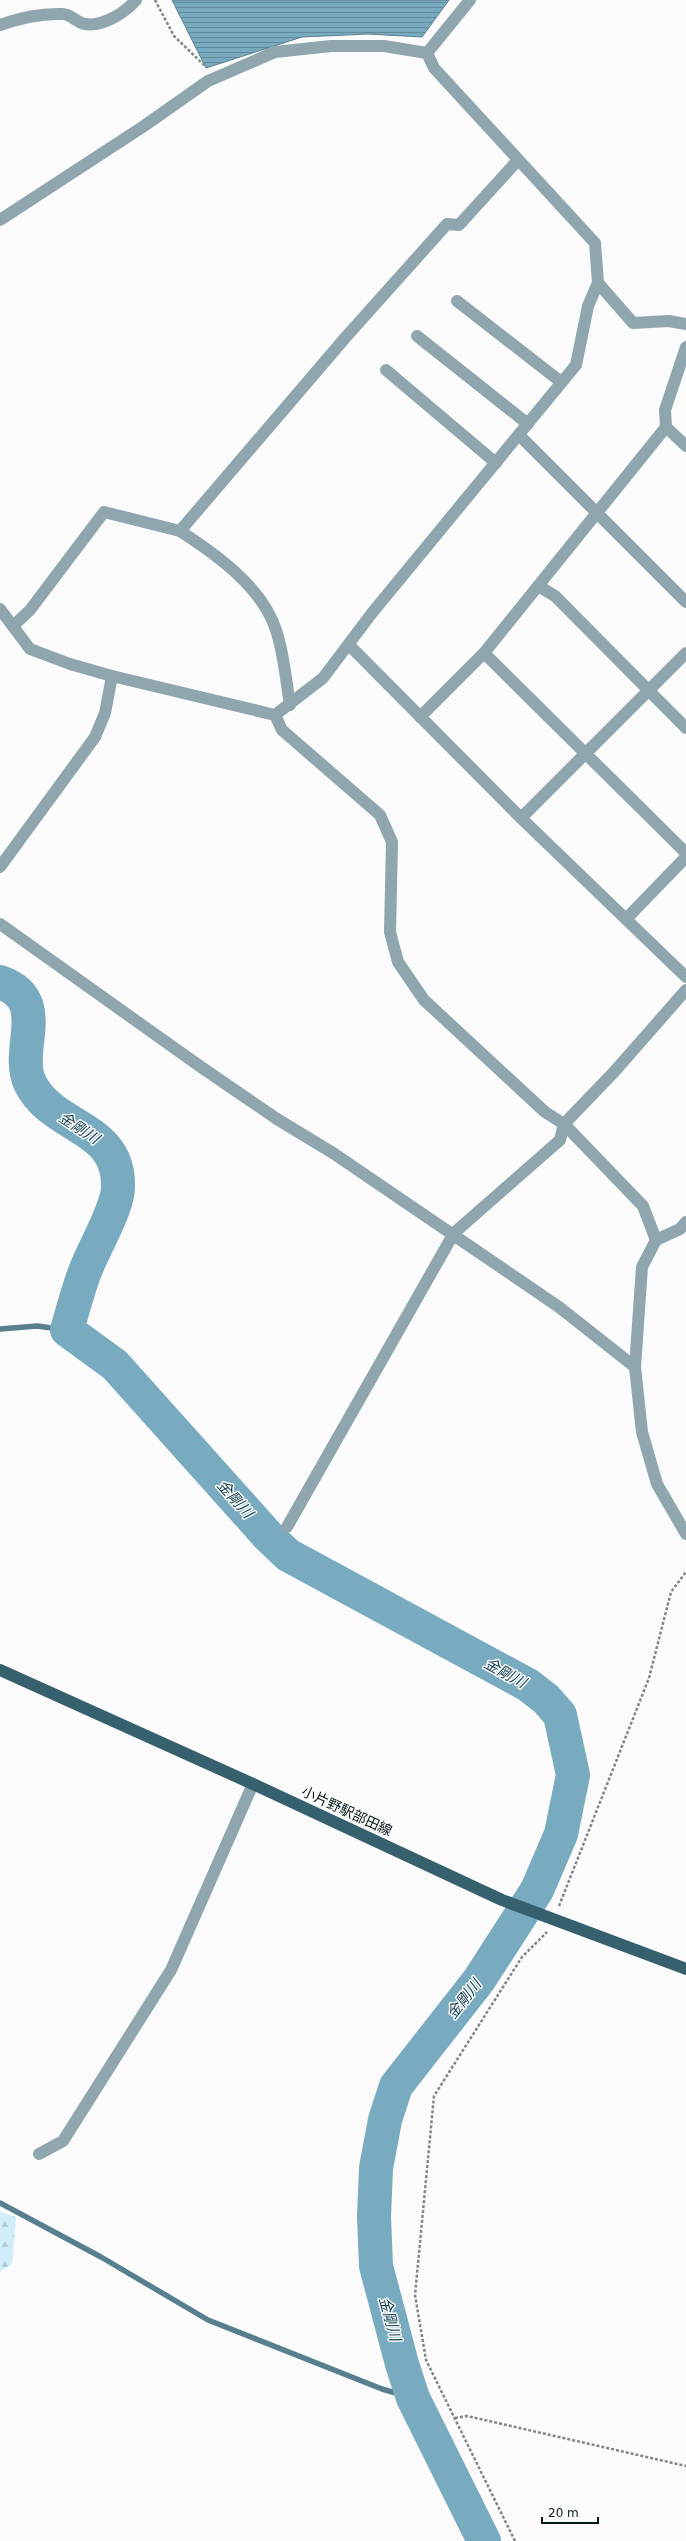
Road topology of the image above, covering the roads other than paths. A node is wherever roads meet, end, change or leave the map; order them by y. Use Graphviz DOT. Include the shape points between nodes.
graph roads {
  1 [pos="136,0"];
  2 [pos="470,0"];
  3 [pos="0,25"];
  4 [pos="427,53"];
  5 [pos="518,160"];
  6 [pos="0,220"];
  7 [pos="598,283"];
  8 [pos="457,301"];
  9 [pos="686,324"];
  10 [pos="417,336"];
  11 [pos="686,347"];
  12 [pos="386,370"];
  13 [pos="561,382"];
  14 [pos="528,424"];
  15 [pos="666,427"];
  16 [pos="519,435"];
  17 [pos="686,446"];
  18 [pos="496,463"];
  19 [pos="597,513"];
  20 [pos="180,531"];
  21 [pos="540,588"];
  22 [pos="686,602"];
  23 [pos="0,609"];
  24 [pos="13,626"];
  25 [pos="349,645"];
  26 [pos="686,652"];
  27 [pos="484,653"];
  28 [pos="112,676"];
  29 [pos="647,690"];
  30 [pos="290,705"];
  31 [pos="275,714"];
  32 [pos="420,717"];
  33 [pos="686,728"];
  34 [pos="586,752"];
  35 [pos="521,818"];
  36 [pos="686,853"];
  37 [pos="686,857"];
  38 [pos="0,867"];
  39 [pos="626,919"];
  40 [pos="0,924"];
  41 [pos="686,977"];
  42 [pos="686,990"];
  43 [pos="564,1124"];
  44 [pos="686,1222"];
  45 [pos="454,1233"];
  46 [pos="656,1240"];
  47 [pos="635,1367"];
  48 [pos="287,1527"];
  49 [pos="686,1534"];
  50 [pos="0,1670"];
  51 [pos="253,1784"];
  52 [pos="686,1969"];
  53 [pos="39,2154"];
  1 -- 3 [label="street" via="128,9 103,22 85,24 65,14 27,16"];
  2 -- 4 [label="street"];
  4 -- 5 [label="street" via="434,68"];
  4 -- 6 [label="street" via="369,46 331,46 275,52 208,81"];
  5 -- 7 [label="street" via="595,243"];
  5 -- 20 [label="street" via="458,225 447,224 345,338"];
  7 -- 9 [label="street" via="633,323 669,321"];
  7 -- 13 [label="street" via="588,306 576,365"];
  8 -- 13 [label="street"];
  10 -- 14 [label="street"];
  11 -- 15 [label="street" via="664,410"];
  12 -- 18 [label="street"];
  13 -- 14 [label="street"];
  14 -- 16 [label="street"];
  15 -- 17 [label="street"];
  15 -- 19 [label="street"];
  16 -- 18 [label="street"];
  16 -- 19 [label="street"];
  18 -- 25 [label="street" via="372,613"];
  19 -- 21 [label="street"];
  19 -- 22 [label="street"];
  20 -- 24 [label="street" via="104,512 30,610"];
  20 -- 30 [label="street" via="209,550 261,601 276,630"];
  21 -- 27 [label="street"];
  21 -- 29 [label="street" via="555,596"];
  23 -- 24 [label="street"];
  24 -- 28 [label="street" via="30,649"];
  25 -- 30 [label="street" via="323,678"];
  25 -- 32 [label="street"];
  26 -- 29 [label="street"];
  27 -- 32 [label="street"];
  27 -- 34 [label="street"];
  28 -- 31 [label="street"];
  28 -- 38 [label="street" via="105,713 95,737"];
  29 -- 33 [label="street"];
  29 -- 34 [label="street"];
  30 -- 31 [label="street"];
  31 -- 43 [label="street" via="282,730 380,815 392,842 390,932 398,962 424,1000 545,1112"];
  32 -- 35 [label="street"];
  34 -- 35 [label="street"];
  34 -- 36 [label="street"];
  35 -- 39 [label="street"];
  37 -- 39 [label="street"];
  39 -- 41 [label="street"];
  40 -- 45 [label="street" via="201,1067"];
  42 -- 43 [label="street"];
  43 -- 45 [label="street" via="560,1140"];
  43 -- 46 [label="street" via="643,1206"];
  44 -- 46 [label="street" via="680,1229"];
  45 -- 47 [label="street" via="559,1307"];
  45 -- 48 [label="street"];
  46 -- 47 [label="street" via="642,1267"];
  47 -- 49 [label="street" via="642,1432 657,1484"];
  50 -- 51 [label="main road, 小片野駅部田線"];
  51 -- 52 [label="main road, 小片野駅部田線" via="502,1900"];
  51 -- 53 [label="street" via="171,1970 63,2141"];
}
